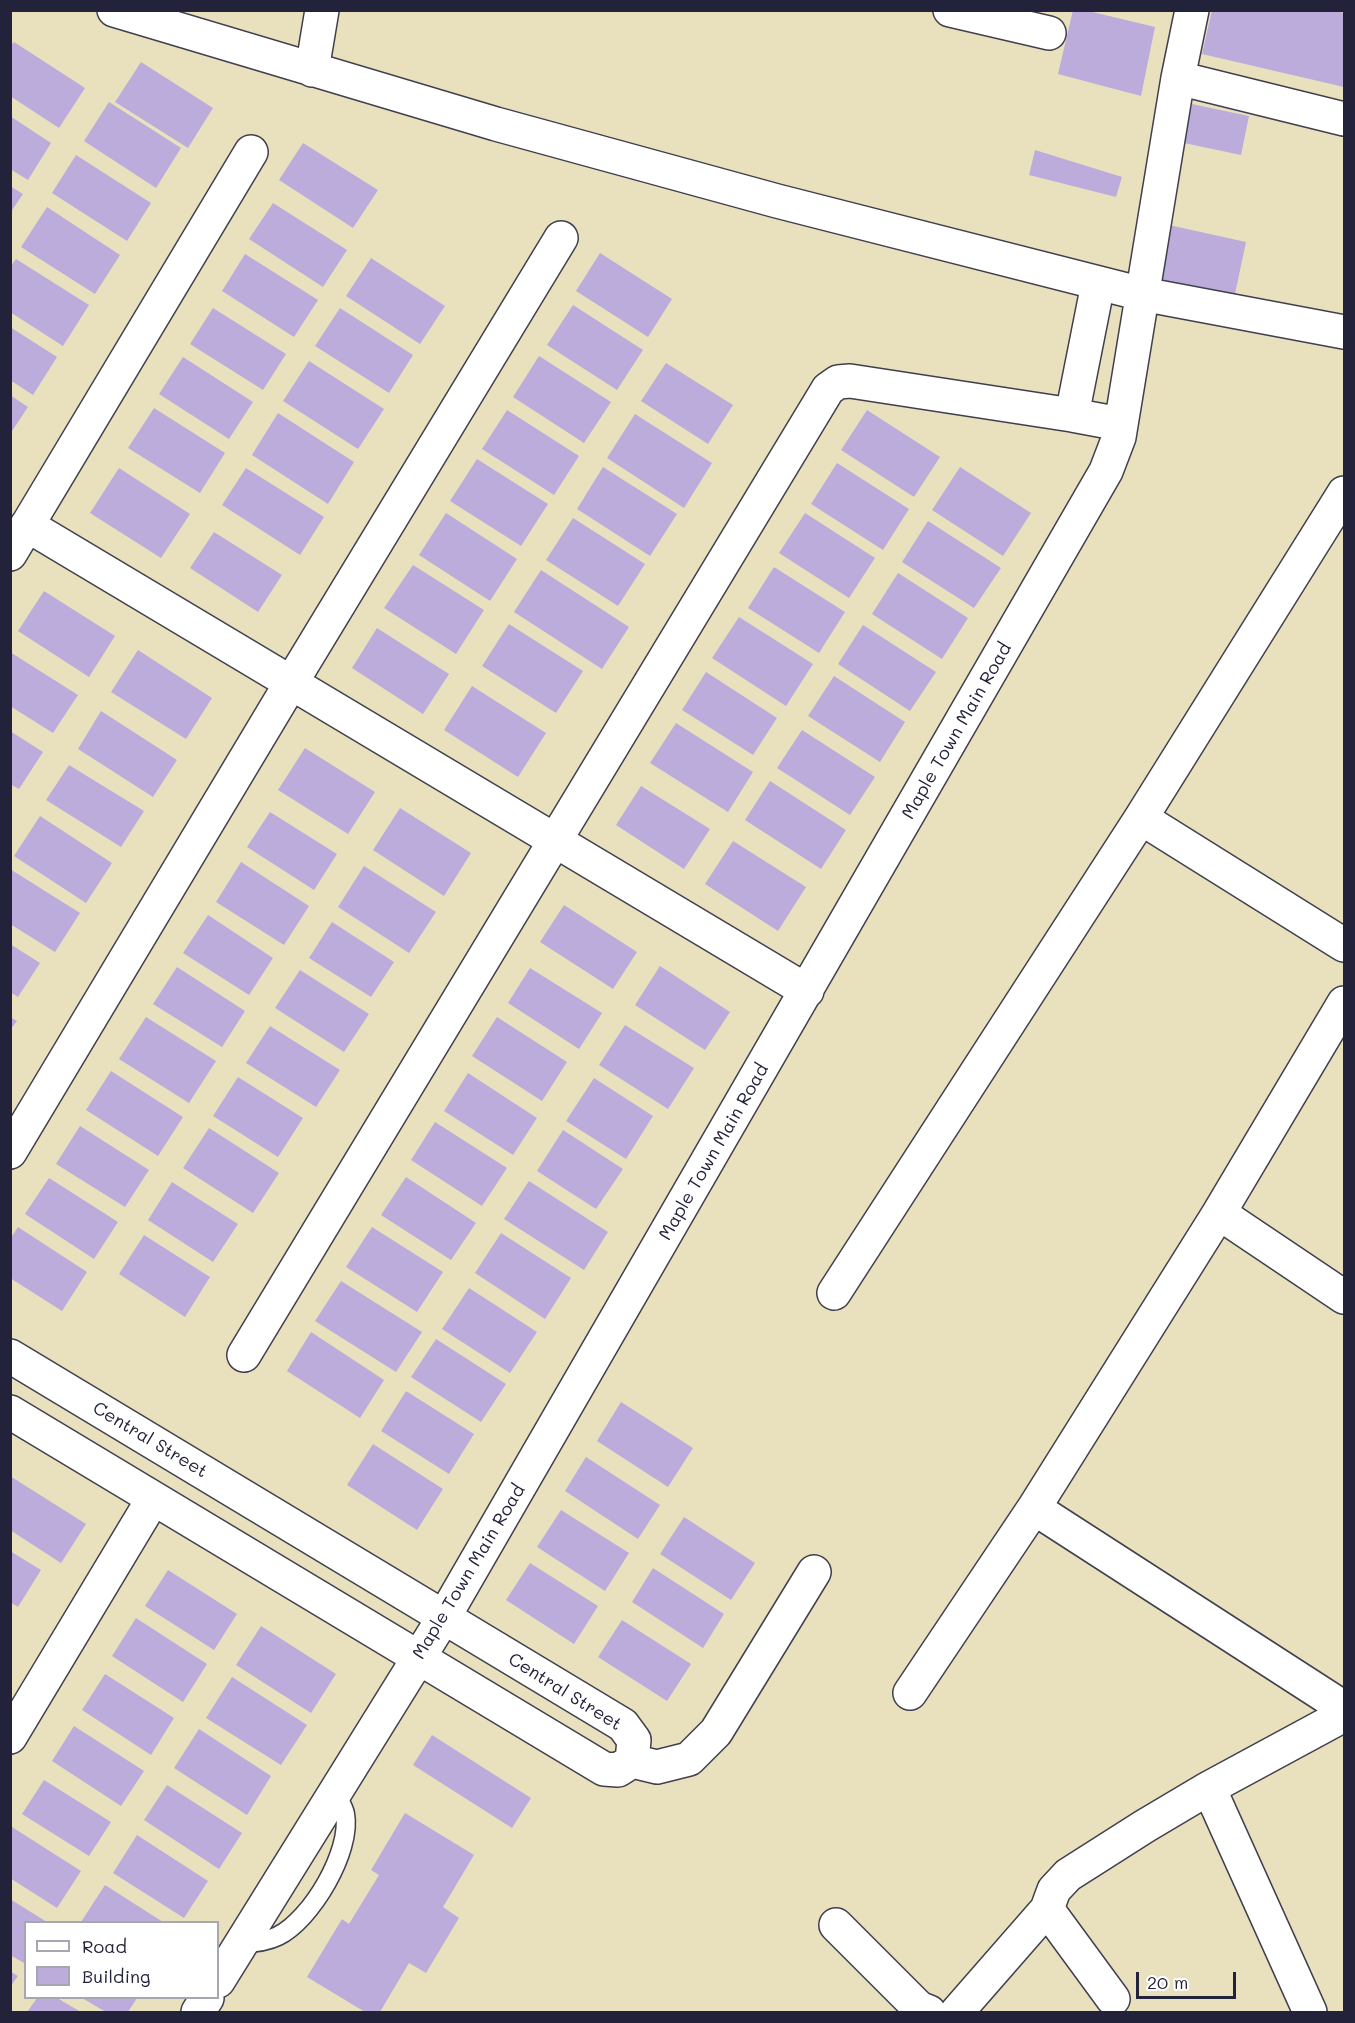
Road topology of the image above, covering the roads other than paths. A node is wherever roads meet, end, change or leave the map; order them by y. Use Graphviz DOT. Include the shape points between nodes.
graph roads {
  1 [pos="114,10"];
  2 [pos="322,10"];
  3 [pos="950,10"];
  4 [pos="1192,10"];
  5 [pos="1049,33"];
  6 [pos="312,70"];
  7 [pos="1178,78"];
  8 [pos="1344,119"];
  9 [pos="251,152"];
  10 [pos="561,238"];
  11 [pos="1098,284"];
  12 [pos="1142,294"];
  13 [pos="1344,332"];
  14 [pos="1072,415"];
  15 [pos="1120,424"];
  16 [pos="1344,493"];
  17 [pos="27,525"];
  18 [pos="10,554"];
  19 [pos="291,683"];
  20 [pos="1141,818"];
  21 [pos="555,841"];
  22 [pos="1344,945"];
  23 [pos="807,991"];
  24 [pos="1344,1003"];
  25 [pos="10,1152"];
  26 [pos="1219,1213"];
  27 [pos="834,1293"];
  28 [pos="1344,1297"];
  29 [pos="244,1355"];
  30 [pos="22,1363"];
  31 [pos="10,1406"];
  32 [pos="10,1412"];
  33 [pos="153,1499"];
  34 [pos="1034,1508"];
  35 [pos="814,1572"];
  36 [pos="444,1617"];
  37 [pos="418,1658"];
  38 [pos="910,1693"];
  39 [pos="1344,1708"];
  40 [pos="1344,1715"];
  41 [pos="10,1737"];
  42 [pos="632,1761"];
  43 [pos="1209,1788"];
  44 [pos="1047,1909"];
  45 [pos="836,1925"];
  46 [pos="219,1979"];
  47 [pos="206,1999"];
  48 [pos="1113,1999"];
  49 [pos="198,2013"];
  50 [pos="929,2013"];
  51 [pos="957,2013"];
  52 [pos="1310,2013"];
  1 -- 6 [label="street"];
  2 -- 6 [label="street"];
  3 -- 5 [label="street"];
  4 -- 7 [label="street, Maple Town Main Road"];
  6 -- 11 [label="street" via="615,158"];
  7 -- 8 [label="street"];
  7 -- 12 [label="street, Maple Town Main Road"];
  9 -- 17 [label="street"];
  10 -- 19 [label="street"];
  11 -- 12 [label="street"];
  11 -- 14 [label="street"];
  12 -- 13 [label="street"];
  12 -- 15 [label="street, Maple Town Main Road"];
  14 -- 15 [label="street"];
  14 -- 21 [label="street" via="850,381 838,382 828,389"];
  15 -- 23 [label="street, Maple Town Main Road" via="1106,471"];
  16 -- 20 [label="street"];
  17 -- 18 [label="street"];
  17 -- 19 [label="street"];
  19 -- 21 [label="street"];
  19 -- 25 [label="street"];
  20 -- 22 [label="street"];
  20 -- 27 [label="street"];
  21 -- 23 [label="street"];
  21 -- 29 [label="street"];
  23 -- 36 [label="street, Maple Town Main Road"];
  24 -- 26 [label="street"];
  26 -- 28 [label="street"];
  26 -- 34 [label="street"];
  30 -- 31 [label="street"];
  30 -- 36 [label="street, Central Street"];
  32 -- 33 [label="street"];
  33 -- 37 [label="street"];
  33 -- 41 [label="street"];
  34 -- 38 [label="street"];
  34 -- 39 [label="street"];
  35 -- 42 [label="street" via="716,1732 689,1759 657,1767"];
  36 -- 37 [label="street, Maple Town Main Road"];
  36 -- 42 [label="street, Central Street" via="623,1725 633,1740"];
  37 -- 42 [label="street" via="604,1769 618,1770"];
  37 -- 46 [label="street, Maple Town Main Road"];
  40 -- 43 [label="street"];
  43 -- 44 [label="street" via="1068,1875 1054,1890"];
  43 -- 52 [label="street"];
  44 -- 48 [label="street"];
  44 -- 51 [label="street"];
  45 -- 50 [label="street" via="919,2008"];
  47 -- 49 [label="street"];
}
